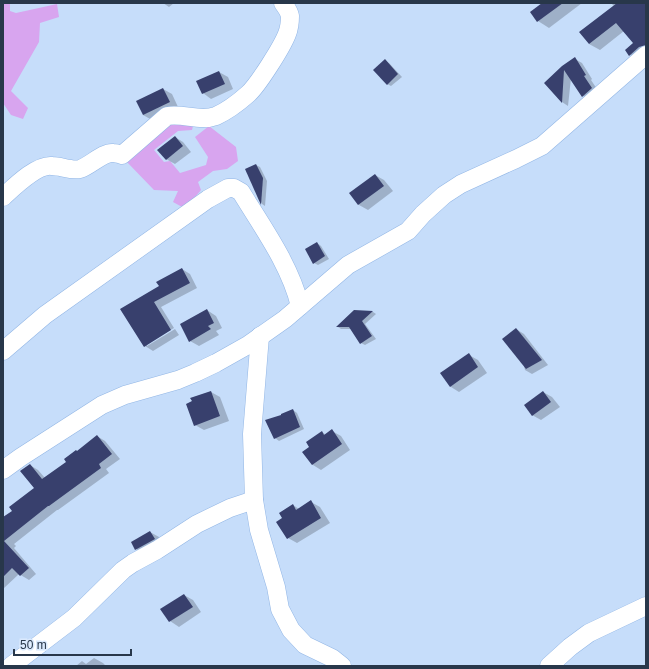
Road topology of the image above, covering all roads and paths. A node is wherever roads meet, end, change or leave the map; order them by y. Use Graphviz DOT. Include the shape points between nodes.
graph roads {
  1 [pos="283,3"];
  2 [pos="646,55"];
  3 [pos="3,197"];
  4 [pos="300,306"];
  5 [pos="260,336"];
  6 [pos="3,351"];
  7 [pos="3,470"];
  8 [pos="254,500"];
  9 [pos="646,606"];
  10 [pos="11,666"];
  11 [pos="342,666"];
  12 [pos="549,666"];
  1 -- 3 [label="street" via="290,16 286,36 259,81 249,93 222,113 206,119 167,116 122,155 108,153 77,170 46,166 28,176"];
  2 -- 4 [label="street" via="542,146 456,188 432,204 408,231 348,265"];
  4 -- 5 [label="street"];
  4 -- 6 [label="street" via="298,295 281,259 241,192 228,188 208,199 45,315"];
  5 -- 7 [label="street" via="195,373 102,405"];
  5 -- 8 [label="street" via="252,434"];
  8 -- 10 [label="street" via="197,524 133,563 74,618"];
  8 -- 11 [label="street" via="259,530 280,609 291,630 305,645 332,658"];
  9 -- 12 [label="street" via="589,633"];
}
